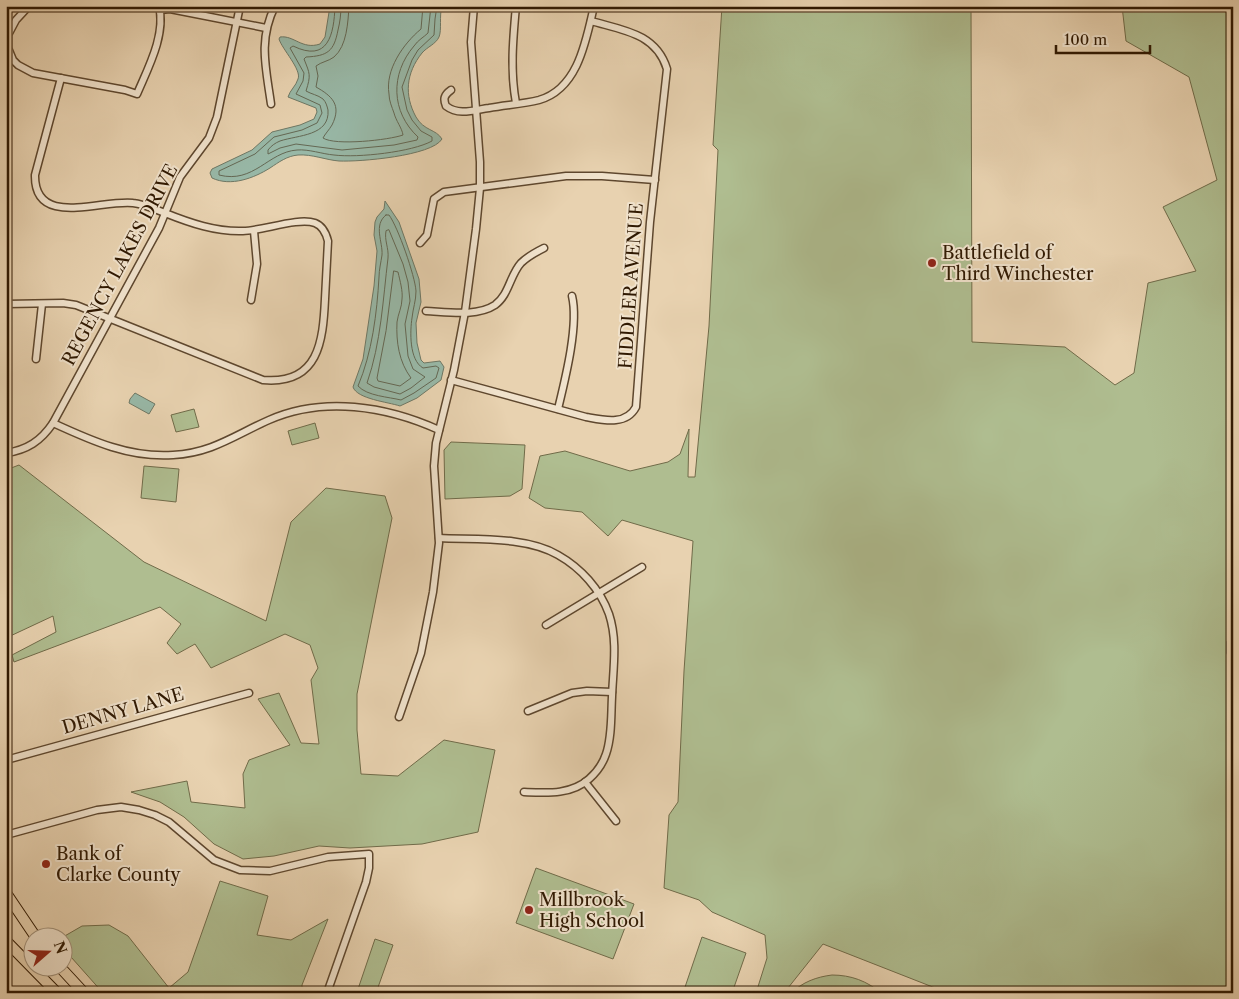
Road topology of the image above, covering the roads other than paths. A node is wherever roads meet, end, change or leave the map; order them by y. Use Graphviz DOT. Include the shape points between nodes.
graph roads {
  1 [pos="29,6"];
  2 [pos="240,6"];
  3 [pos="274,6"];
  4 [pos="474,6"];
  5 [pos="516,6"];
  6 [pos="594,6"];
  7 [pos="159,8"];
  8 [pos="591,21"];
  9 [pos="236,23"];
  10 [pos="266,28"];
  11 [pos="61,78"];
  12 [pos="451,90"];
  13 [pos="516,103"];
  14 [pos="271,104"];
  15 [pos="475,110"];
  16 [pos="655,180"];
  17 [pos="480,188"];
  18 [pos="165,214"];
  19 [pos="254,230"];
  20 [pos="420,243"];
  21 [pos="544,248"];
  22 [pos="572,296"];
  23 [pos="251,300"];
  24 [pos="6,304"];
  25 [pos="42,304"];
  26 [pos="426,312"];
  27 [pos="465,312"];
  28 [pos="110,318"];
  29 [pos="36,358"];
  30 [pos="451,380"];
  31 [pos="558,409"];
  32 [pos="53,423"];
  33 [pos="439,430"];
  34 [pos="6,453"];
  35 [pos="439,538"];
  36 [pos="642,567"];
  37 [pos="598,593"];
  38 [pos="546,625"];
  39 [pos="612,692"];
  40 [pos="249,693"];
  41 [pos="528,711"];
  42 [pos="399,717"];
  43 [pos="6,760"];
  44 [pos="585,782"];
  45 [pos="524,792"];
  46 [pos="616,821"];
  47 [pos="6,835"];
  48 [pos="6,893"];
  49 [pos="28,926"];
  50 [pos="6,941"];
  51 [pos="68,976"];
  52 [pos="58,993"];
  53 [pos="84,993"];
  54 [pos="327,993"];
  1 -- 11 [label="street" via="10,30 7,41 10,54 24,69"];
  2 -- 9 [label="street, REGENCY LAKES DRIVE"];
  3 -- 10 [label="street"];
  4 -- 15 [label="street" via="471,42"];
  5 -- 13 [label="street" via="512,50"];
  6 -- 8 [label="street"];
  7 -- 9 [label="street"];
  7 -- 11 [label="street" via="160,28 138,94"];
  8 -- 13 [label="street" via="572,76 558,91 539,100"];
  8 -- 16 [label="street, FIDDLER AVENUE" via="646,39 664,58 666,69"];
  9 -- 10 [label="street"];
  9 -- 18 [label="street, REGENCY LAKES DRIVE" via="213,128 180,177"];
  10 -- 14 [label="street" via="264,50"];
  11 -- 18 [label="street" via="35,175 36,187 43,199 51,206 64,208 133,203"];
  12 -- 15 [label="street" via="445,95 446,106 459,113"];
  13 -- 15 [label="street"];
  15 -- 17 [label="street"];
  16 -- 17 [label="street" via="566,176"];
  16 -- 31 [label="street, FIDDLER AVENUE" via="636,406 627,418 614,420"];
  17 -- 20 [label="street" via="444,192 434,199 427,235"];
  17 -- 27 [label="street"];
  18 -- 19 [label="street" via="215,229"];
  18 -- 28 [label="street, REGENCY LAKES DRIVE"];
  19 -- 23 [label="street" via="257,264"];
  19 -- 28 [label="street" via="309,222 320,226 328,241 322,335 315,357 295,375 278,381 255,378"];
  21 -- 27 [label="street" via="521,264 504,296 495,305"];
  22 -- 31 [label="street" via="574,321"];
  24 -- 25 [label="street"];
  25 -- 28 [label="street" via="76,305"];
  25 -- 29 [label="street"];
  26 -- 27 [label="street"];
  27 -- 30 [label="street"];
  28 -- 32 [label="street, REGENCY LAKES DRIVE"];
  30 -- 31 [label="street, FIDDLER AVENUE"];
  30 -- 33 [label="street"];
  32 -- 33 [label="street" via="123,451 148,455 174,455 217,446 270,420 301,410 331,406 357,407"];
  32 -- 34 [label="street, REGENCY LAKES DRIVE" via="34,444"];
  33 -- 35 [label="street" via="434,466"];
  35 -- 37 [label="street" via="508,541 541,547 571,563"];
  35 -- 42 [label="street" via="426,629"];
  36 -- 37 [label="street"];
  37 -- 38 [label="street"];
  37 -- 39 [label="street" via="609,613 614,635"];
  39 -- 41 [label="street" via="587,690 572,693"];
  39 -- 44 [label="street" via="606,754 597,771"];
  40 -- 43 [label="street, DENNY LANE"];
  44 -- 45 [label="street" via="561,792"];
  44 -- 46 [label="street"];
  47 -- 54 [label="street" via="97,810 121,807 155,815 178,829 214,860 240,870 270,872 328,857 369,854 366,882"];
  48 -- 49 [label="highway"];
  50 -- 52 [label="highway"];
  51 -- 53 [label="highway"];
}
